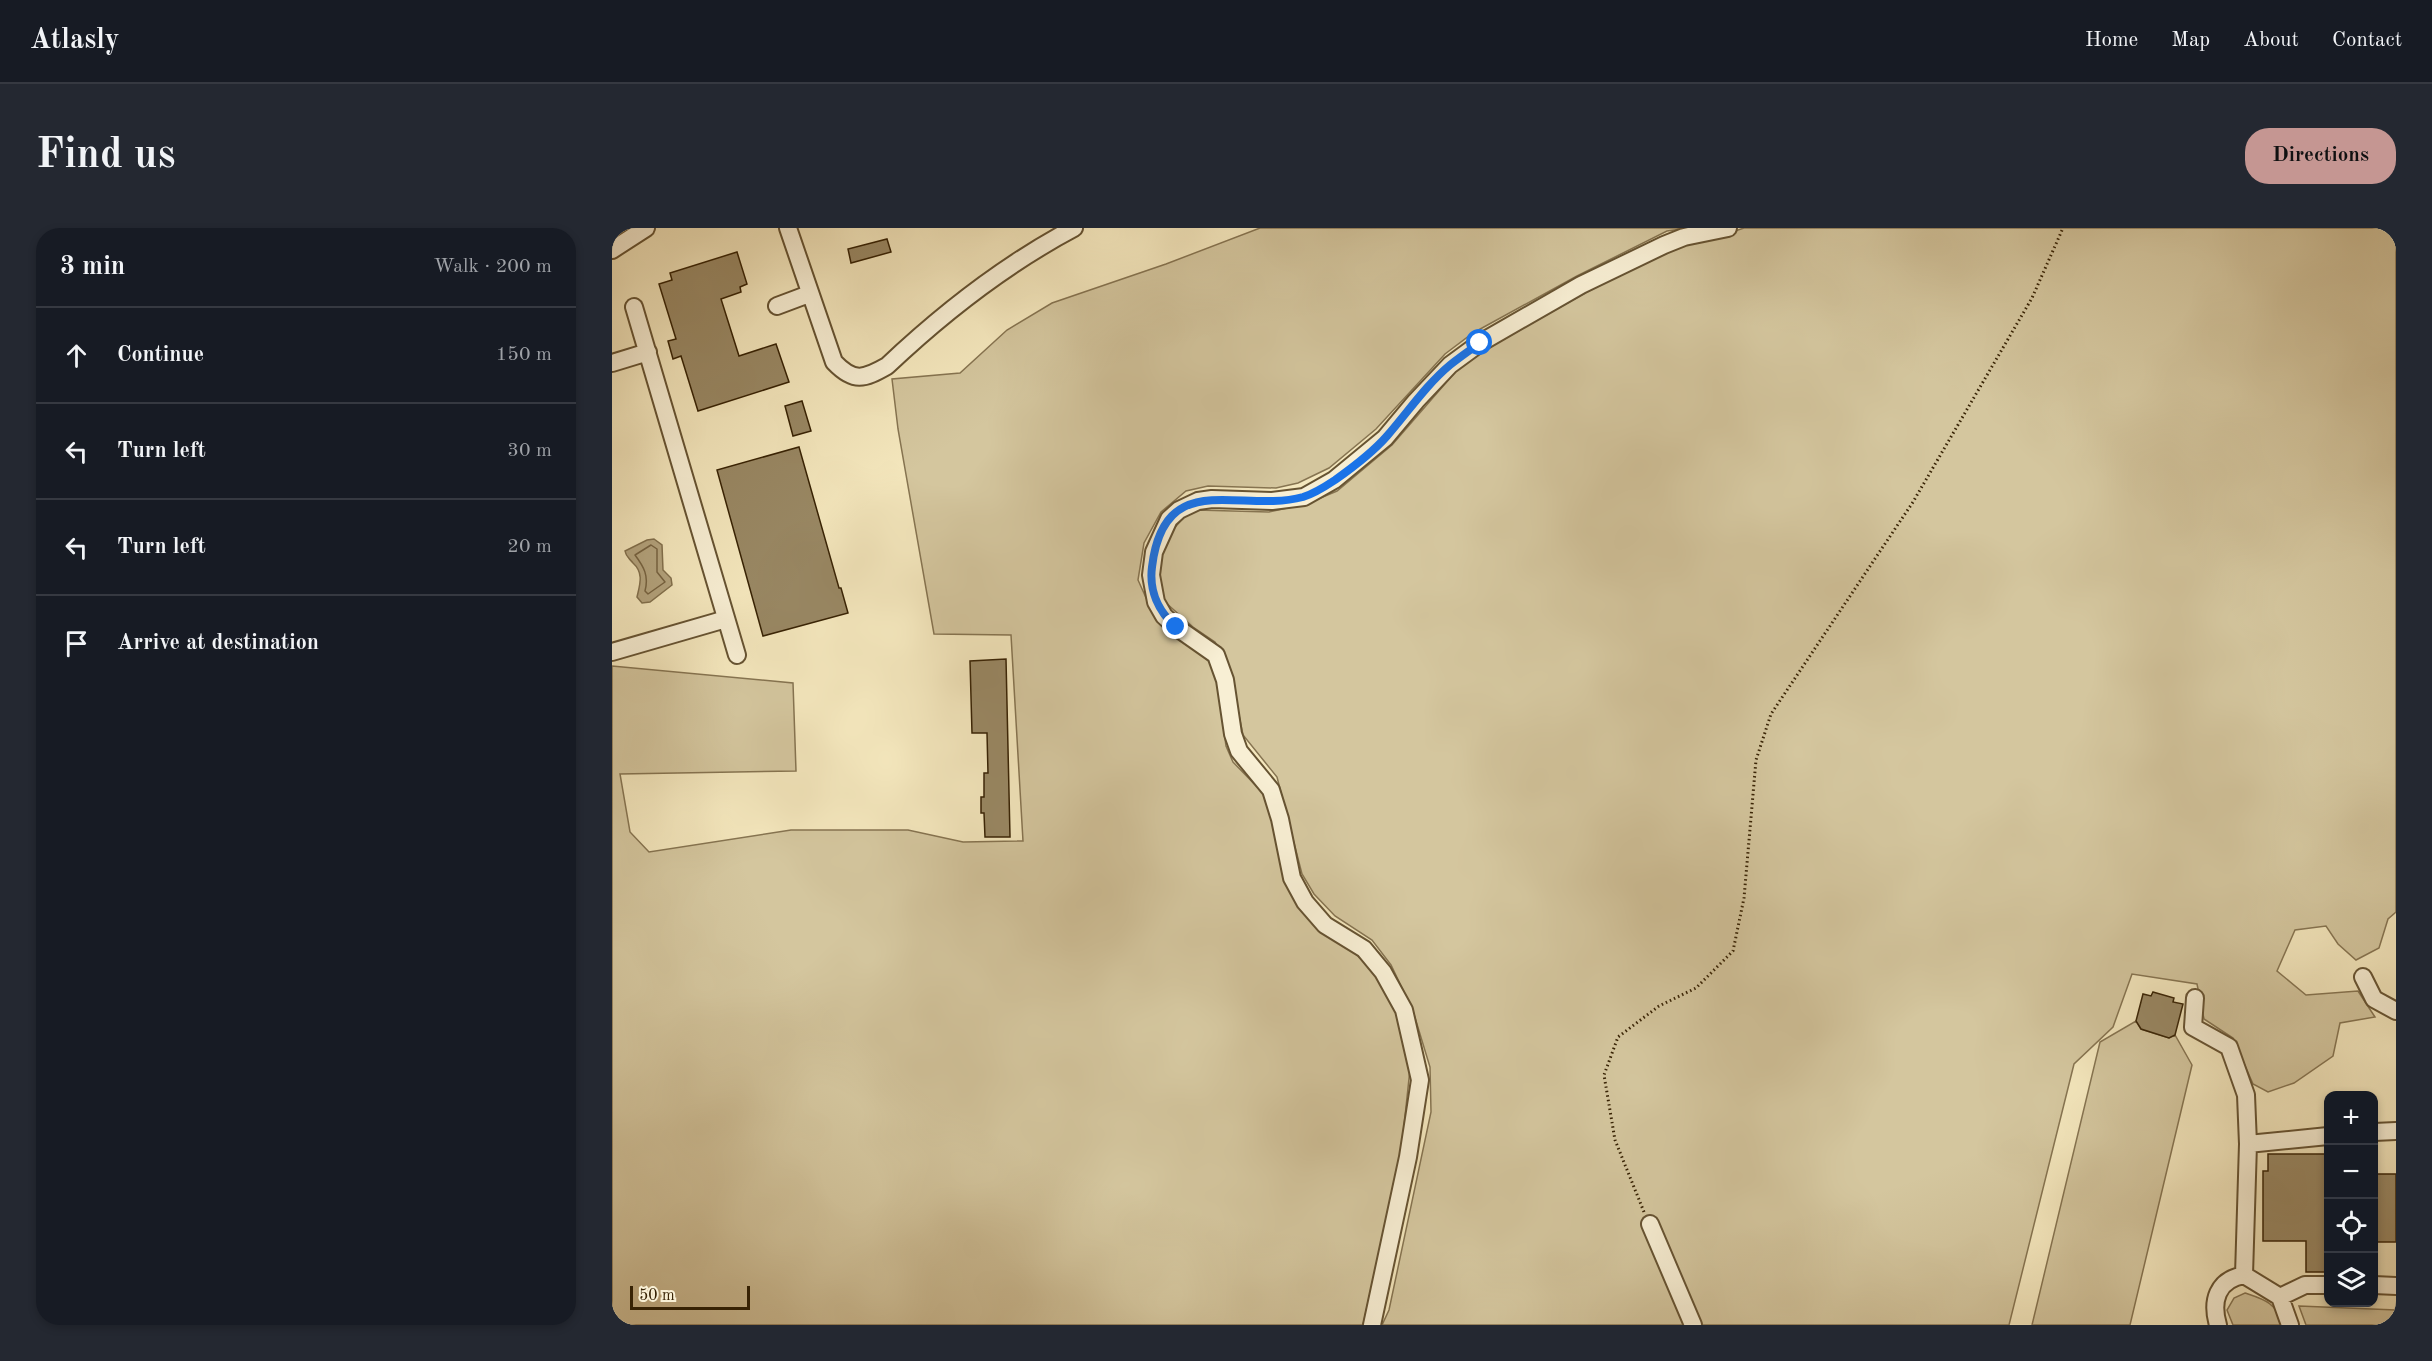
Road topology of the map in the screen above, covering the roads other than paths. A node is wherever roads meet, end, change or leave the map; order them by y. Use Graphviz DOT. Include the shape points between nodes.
graph roads {
  1 [pos="646,228"];
  2 [pos="788,228"];
  3 [pos="1074,228"];
  4 [pos="1728,228"];
  5 [pos="612,250"];
  6 [pos="809,294"];
  7 [pos="777,306"];
  8 [pos="634,307"];
  9 [pos="648,352"];
  10 [pos="612,363"];
  11 [pos="726,619"];
  12 [pos="612,652"];
  13 [pos="737,655"];
  14 [pos="2362,977"];
  15 [pos="2195,998"];
  16 [pos="2396,1011"];
  17 [pos="2396,1131"];
  18 [pos="2378,1132"];
  19 [pos="2324,1136"];
  20 [pos="2248,1144"];
  21 [pos="1650,1224"];
  22 [pos="2244,1275"];
  23 [pos="2324,1285"];
  24 [pos="2378,1285"];
  25 [pos="2396,1286"];
  26 [pos="2280,1298"];
  27 [pos="1372,1325"];
  28 [pos="1693,1325"];
  29 [pos="2218,1325"];
  30 [pos="2290,1325"];
  1 -- 5 [label="street"];
  2 -- 6 [label="street"];
  3 -- 6 [label="street" via="999,273 871,375 857,378 844,374 834,362"];
  4 -- 27 [label="street" via="1664,245 1581,285 1480,343 1450,365 1385,438 1334,480 1304,497 1198,501 1169,519 1154,552 1151,575 1156,602 1170,622 1216,655 1239,751 1271,790 1292,878 1305,902 1325,925 1364,949 1383,972 1404,1010 1420,1080"];
  6 -- 7 [label="street"];
  8 -- 9 [label="street"];
  9 -- 10 [label="street"];
  9 -- 11 [label="street"];
  11 -- 12 [label="street"];
  11 -- 13 [label="street"];
  14 -- 16 [label="street" via="2374,999"];
  15 -- 20 [label="street" via="2193,1028 2229,1047 2236,1065 2246,1095"];
  17 -- 18 [label="street"];
  19 -- 20 [label="street"];
  20 -- 22 [label="street"];
  21 -- 28 [label="street"];
  22 -- 26 [label="street"];
  22 -- 29 [label="street" via="2219,1290 2214,1305"];
  23 -- 26 [label="street" via="2305,1285"];
  24 -- 25 [label="street"];
  26 -- 30 [label="street"];
}
